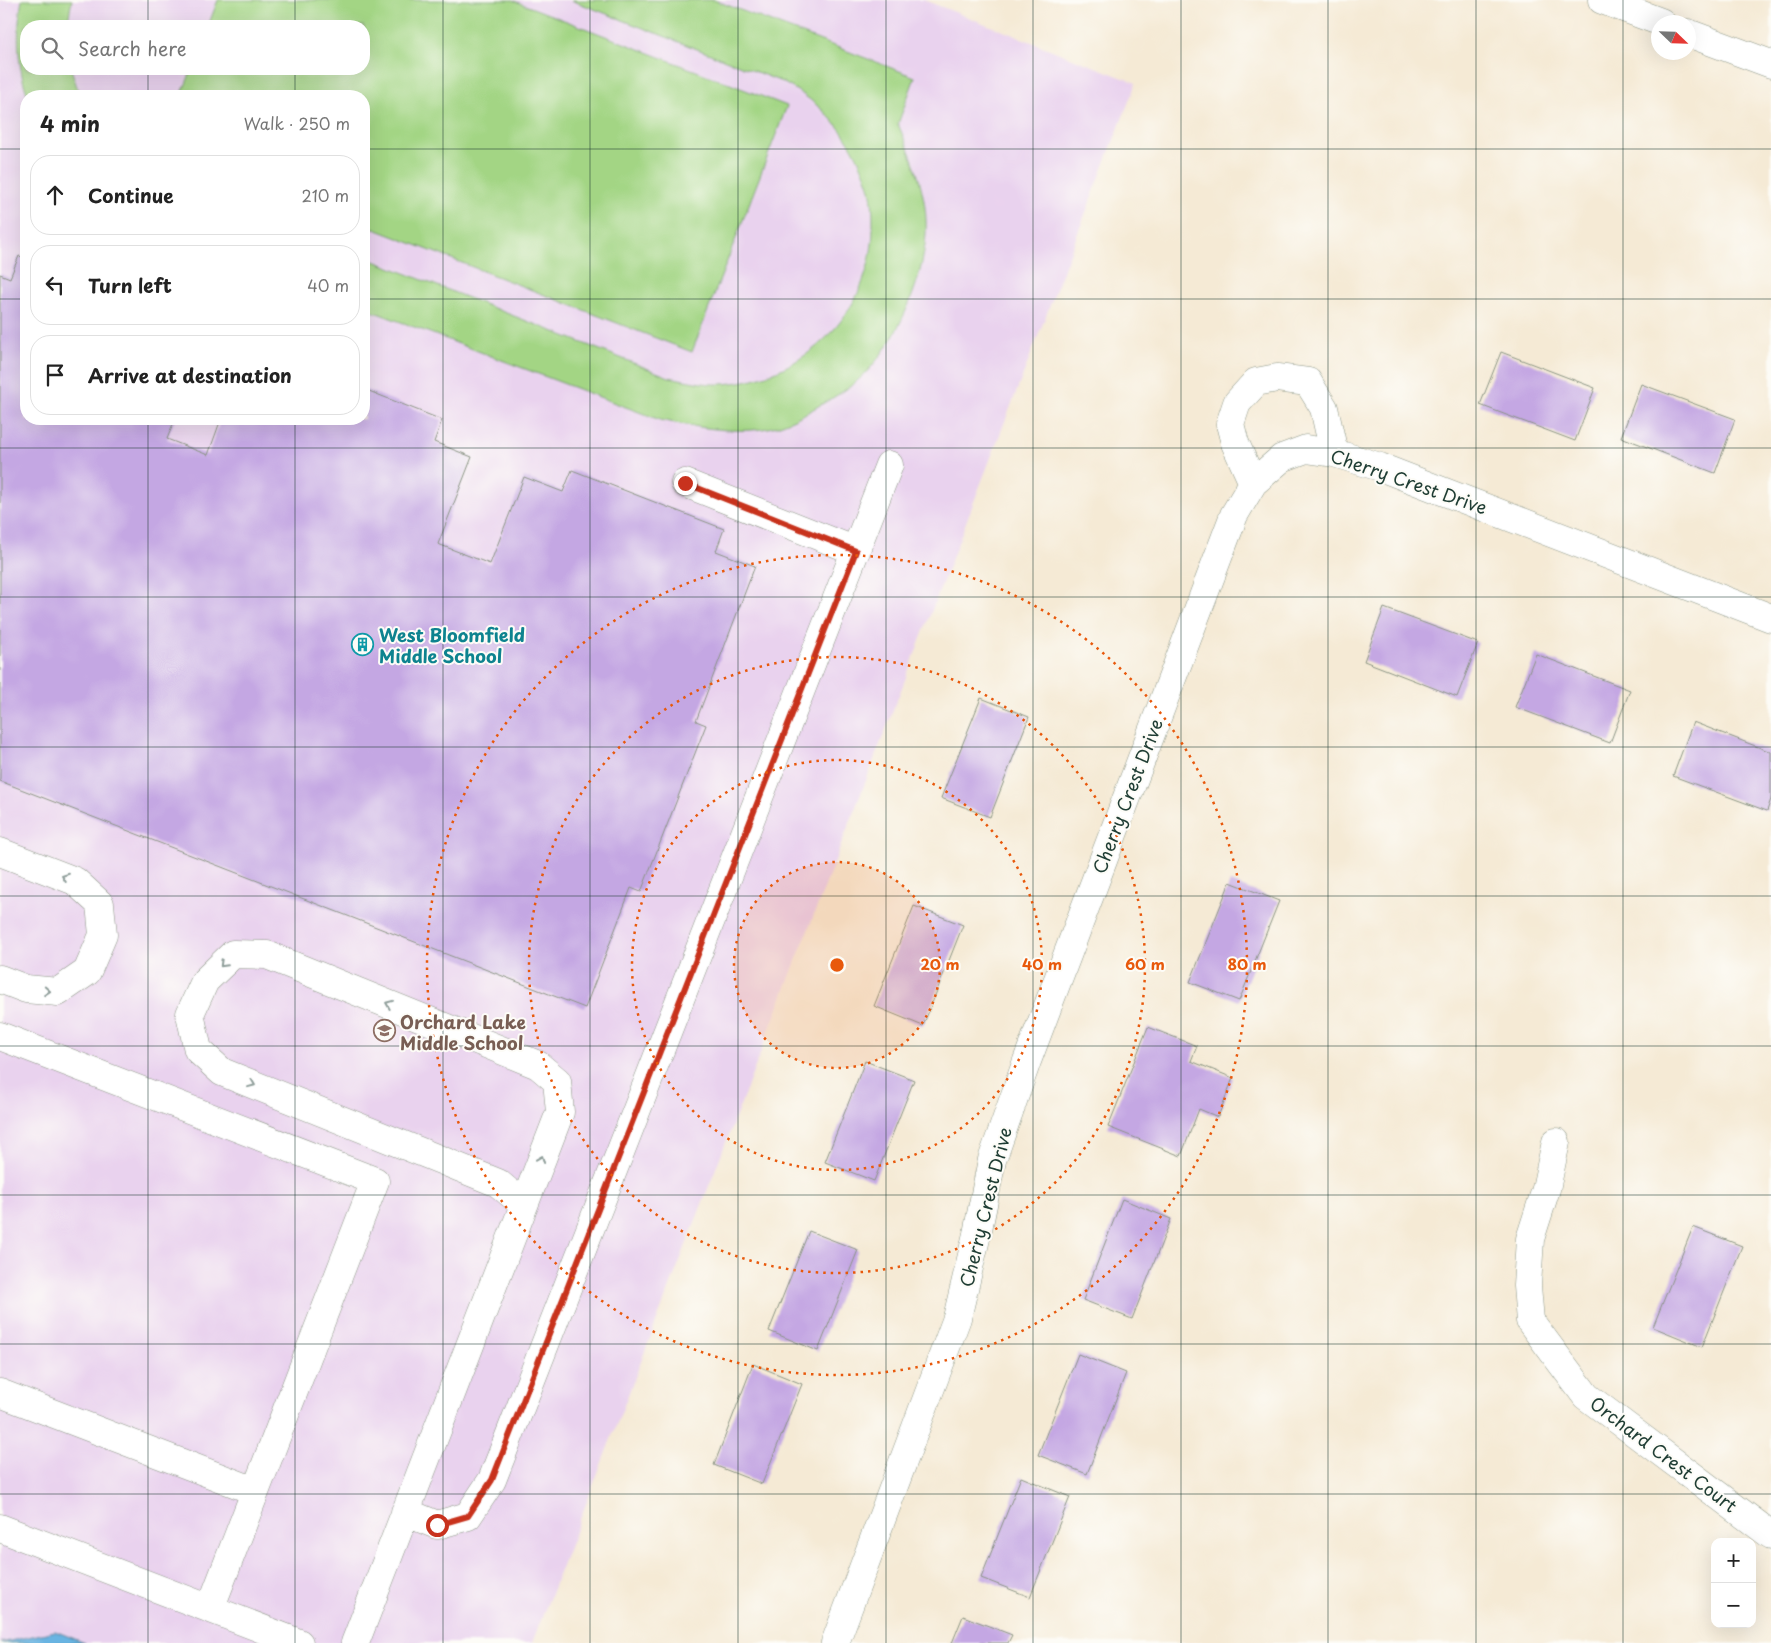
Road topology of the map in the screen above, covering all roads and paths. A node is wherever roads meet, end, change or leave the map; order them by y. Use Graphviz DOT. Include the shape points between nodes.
graph roads {
  1 [pos="1602,0"];
  2 [pos="1651,18"];
  3 [pos="1696,36"];
  4 [pos="1771,64"];
  5 [pos="1334,452"];
  6 [pos="889,465"];
  7 [pos="685,483"];
  8 [pos="1253,484"];
  9 [pos="856,551"];
  10 [pos="1769,612"];
  11 [pos="0,852"];
  12 [pos="0,979"];
  13 [pos="0,1036"];
  14 [pos="1556,1142"];
  15 [pos="523,1204"];
  16 [pos="0,1393"];
  17 [pos="255,1491"];
  18 [pos="405,1512"];
  19 [pos="0,1528"];
  20 [pos="1771,1535"];
  21 [pos="210,1609"];
  22 [pos="298,1643"];
  23 [pos="355,1643"];
  24 [pos="835,1643"];
  1 -- 2 [label="street"];
  3 -- 4 [label="street"];
  5 -- 8 [label="street, Cherry Crest Drive" via="1306,449 1282,458"];
  5 -- 8 [label="street" via="1324,408 1308,382 1277,378 1256,382 1237,403 1230,424"];
  5 -- 10 [label="street, Cherry Crest Drive"];
  6 -- 9 [label="street"];
  7 -- 9 [label="street"];
  8 -- 24 [label="street, Cherry Crest Drive" via="1234,515 1024,1070 992,1160 957,1318"];
  9 -- 18 [label="street" via="492,1480 468,1516 437,1525"];
  12 -- 11 [label="street, one-way" via="26,989 58,992 87,972 103,935 100,904 75,881"];
  13 -- 17 [label="street" via="375,1181"];
  14 -- 20 [label="street, Orchard Crest Court" via="1546,1189 1530,1239 1526,1286 1530,1321 1586,1396"];
  15 -- 15 [label="street, one-way" via="560,1112 557,1081 538,1065 267,955 233,954 205,982 190,1014 198,1050 222,1072 498,1183"];
  15 -- 18 [label="street"];
  16 -- 17 [label="street"];
  17 -- 21 [label="street"];
  18 -- 23 [label="street"];
  19 -- 21 [label="street"];
  21 -- 22 [label="street"];
}
